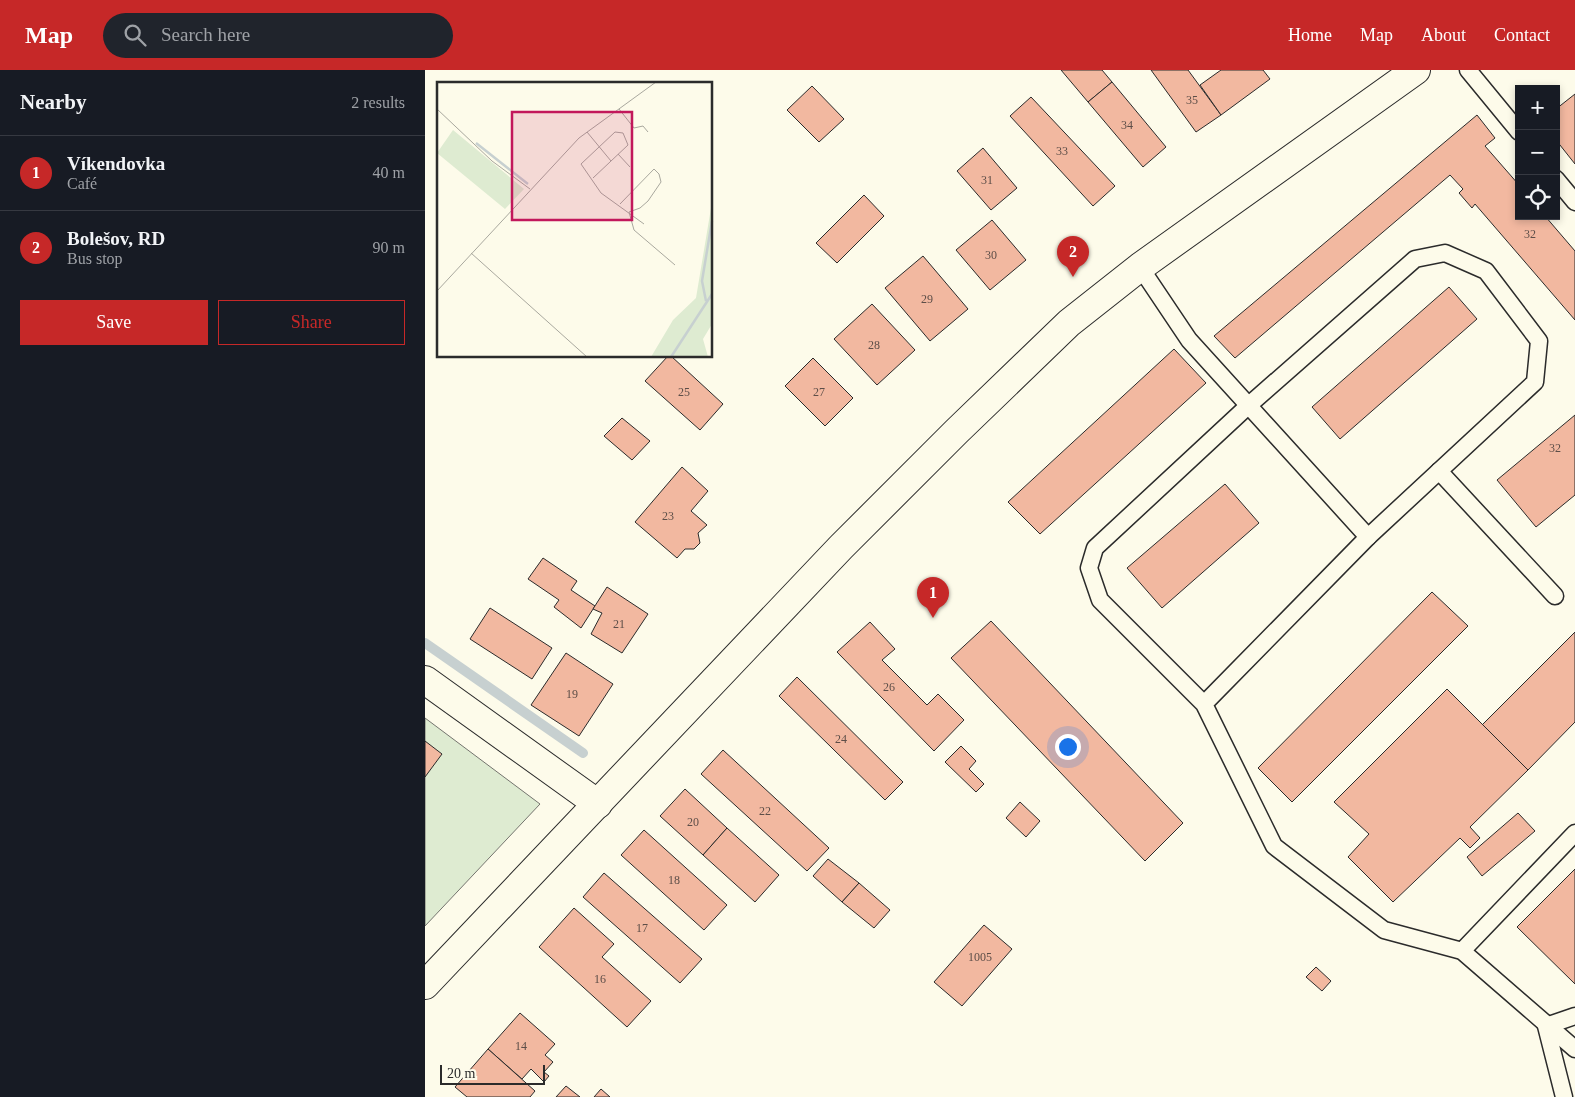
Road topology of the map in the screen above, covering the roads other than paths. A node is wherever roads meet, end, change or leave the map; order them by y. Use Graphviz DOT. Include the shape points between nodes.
graph roads {
  1 [pos="1416,70"];
  2 [pos="1468,70"];
  3 [pos="1517,130"];
  4 [pos="1560,184"];
  5 [pos="1575,202"];
  6 [pos="1140,267"];
  7 [pos="1249,405"];
  8 [pos="1439,472"];
  9 [pos="1368,537"];
  10 [pos="1555,596"];
  11 [pos="425,680"];
  12 [pos="1204,704"];
  13 [pos="598,804"];
  14 [pos="1575,833"];
  15 [pos="1462,952"];
  16 [pos="425,984"];
  17 [pos="1575,1016"];
  18 [pos="1546,1026"];
  19 [pos="1575,1049"];
  20 [pos="1564,1097"];
  1 -- 6 [label="main road"];
  2 -- 3 [label="lane"];
  4 -- 5 [label="lane"];
  6 -- 7 [label="lane" via="1189,340"];
  6 -- 13 [label="main road" via="1069,323 957,431 841,547"];
  7 -- 8 [label="lane" via="1415,259 1445,253 1486,272 1539,341 1535,382"];
  7 -- 9 [label="lane"];
  7 -- 12 [label="lane" via="1095,548 1089,568 1100,600"];
  8 -- 9 [label="lane"];
  8 -- 10 [label="lane"];
  9 -- 12 [label="lane"];
  11 -- 13 [label="main road"];
  12 -- 15 [label="lane" via="1274,846 1384,930"];
  13 -- 16 [label="main road"];
  14 -- 15 [label="lane"];
  15 -- 18 [label="lane"];
  17 -- 18 [label="lane"];
  18 -- 19 [label="lane"];
  18 -- 20 [label="lane"];
}
